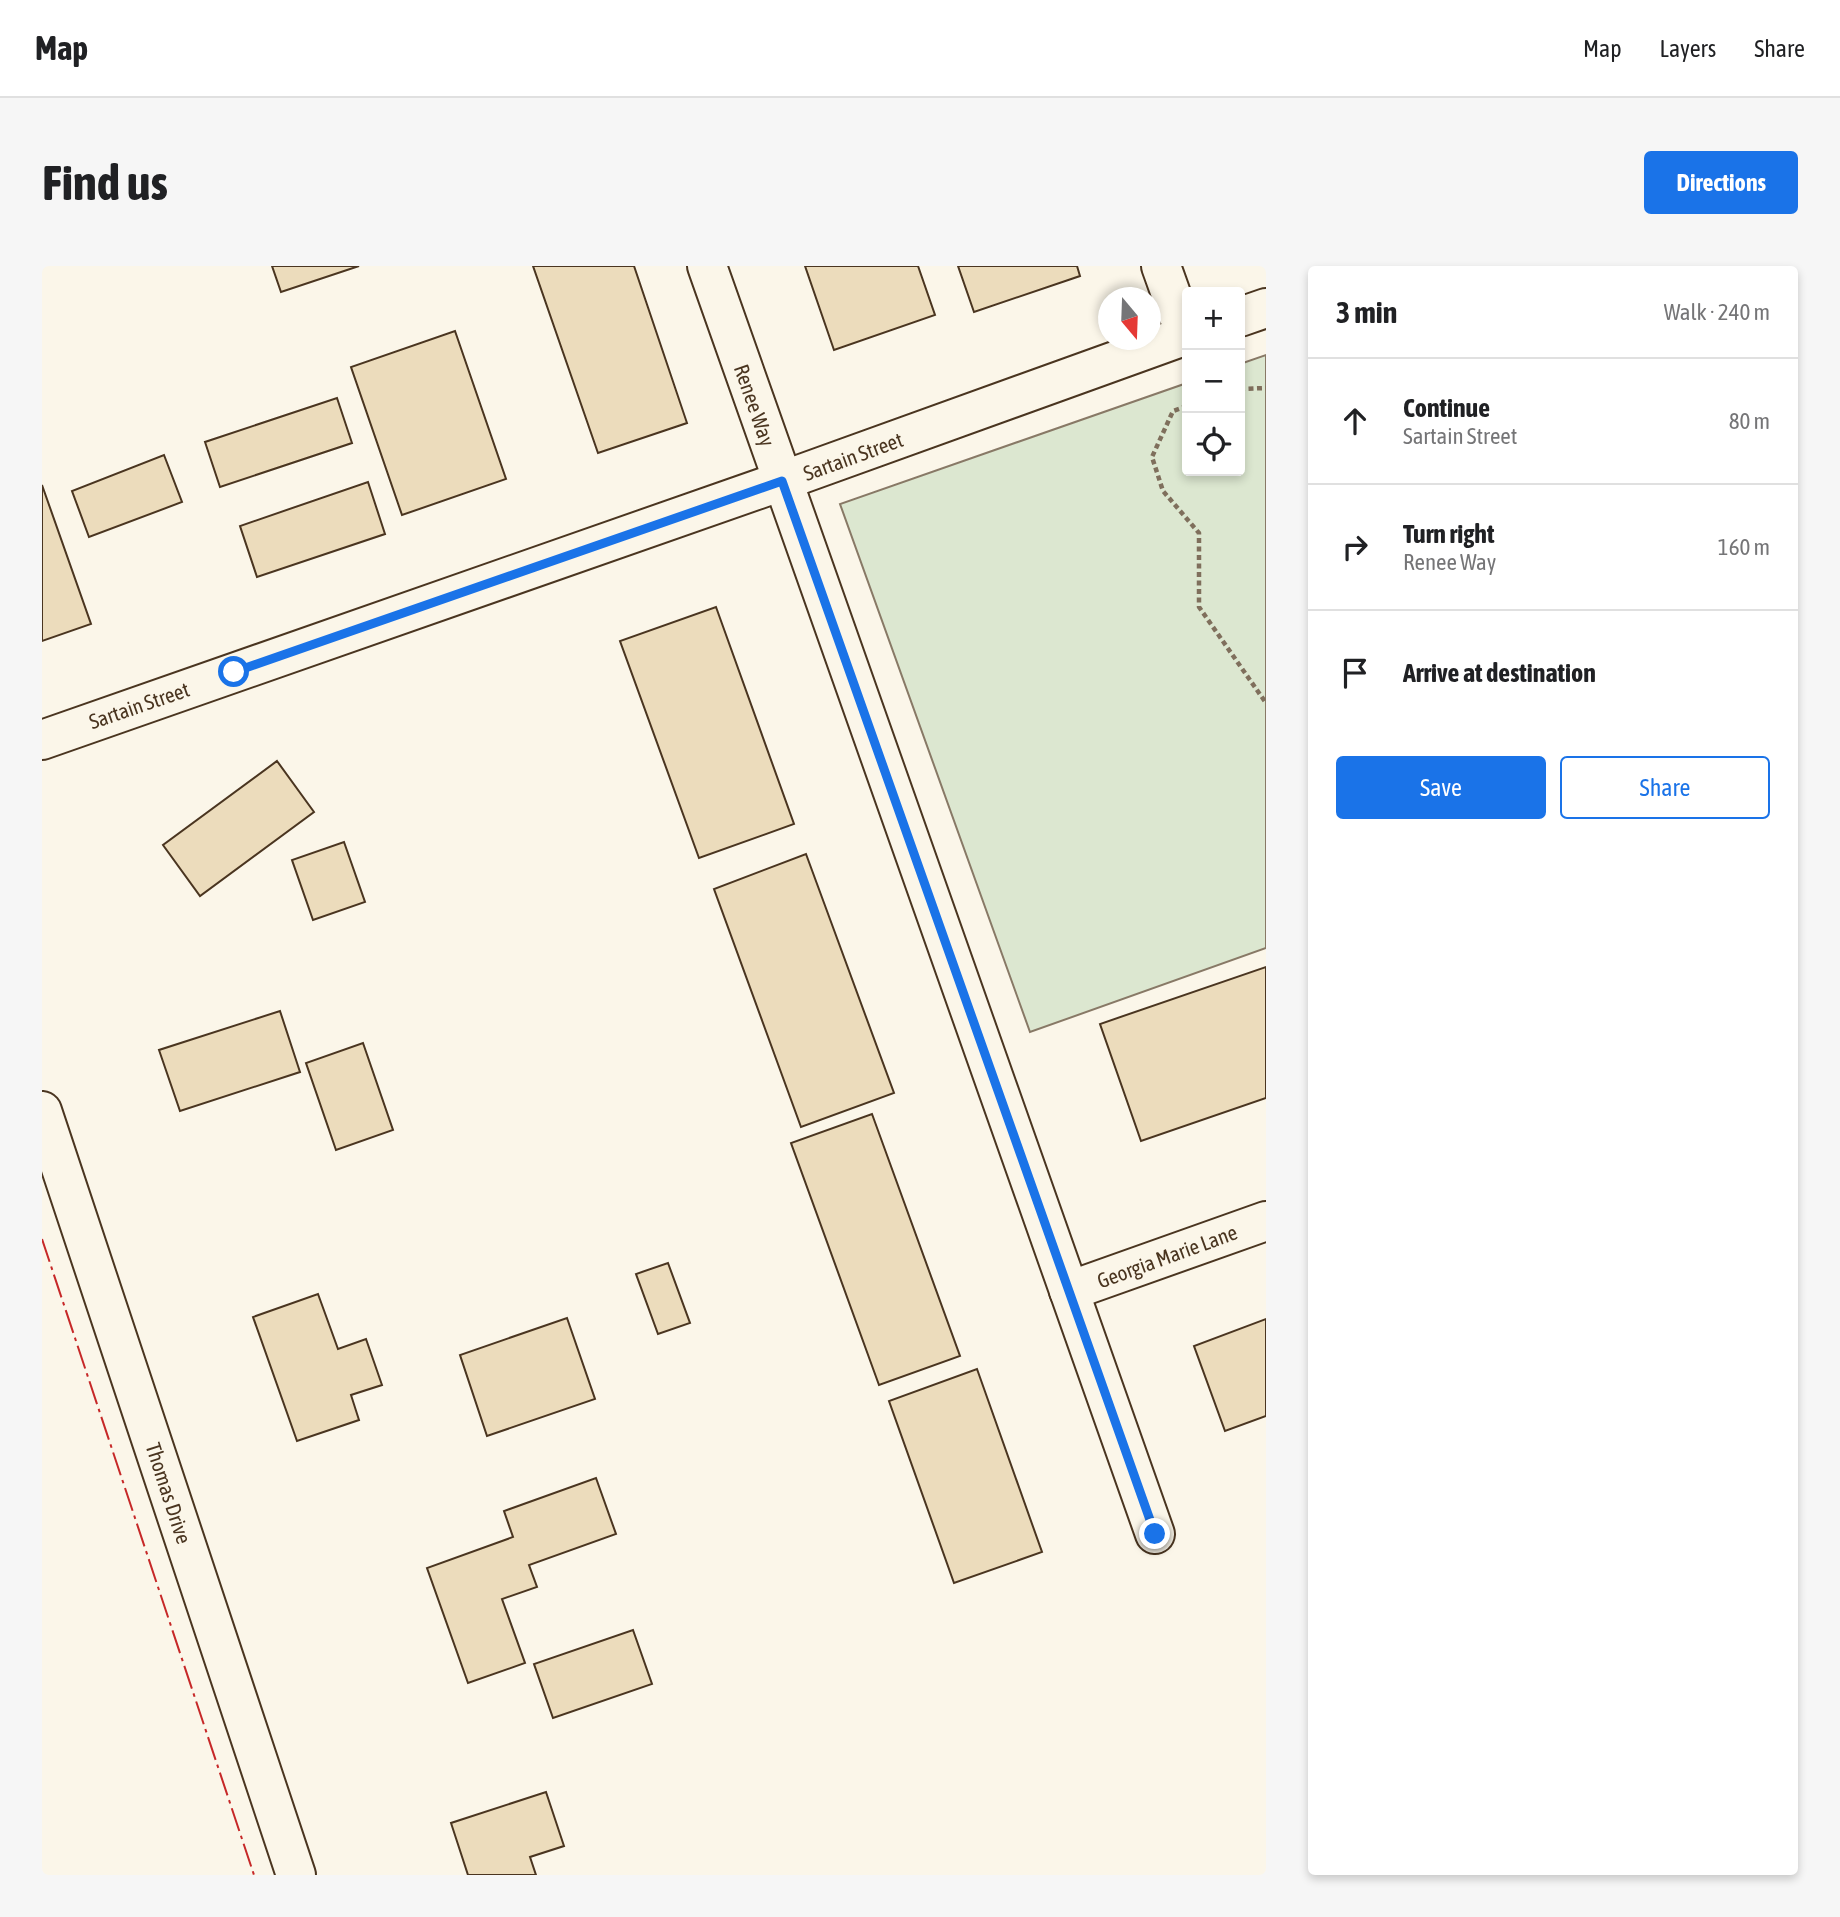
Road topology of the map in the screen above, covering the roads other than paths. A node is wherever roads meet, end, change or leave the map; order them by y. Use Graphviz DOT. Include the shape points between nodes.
graph roads {
  1 [pos="706,266"];
  2 [pos="1161,266"];
  3 [pos="1266,308"];
  4 [pos="1245,315"];
  5 [pos="1182,322"];
  6 [pos="1182,337"];
  7 [pos="782,481"];
  8 [pos="42,740"];
  9 [pos="42,1111"];
  10 [pos="1266,1221"];
  11 [pos="1069,1291"];
  12 [pos="1155,1534"];
  13 [pos="296,1875"];
  1 -- 7 [label="street, Renee Way"];
  2 -- 5 [label="street"];
  3 -- 4 [label="street"];
  6 -- 7 [label="street, Sartain Street"];
  7 -- 8 [label="street, Sartain Street"];
  7 -- 11 [label="street, Renee Way"];
  9 -- 13 [label="street, Thomas Drive"];
  10 -- 11 [label="street, Georgia Marie Lane"];
  11 -- 12 [label="street, Renee Way"];
}
